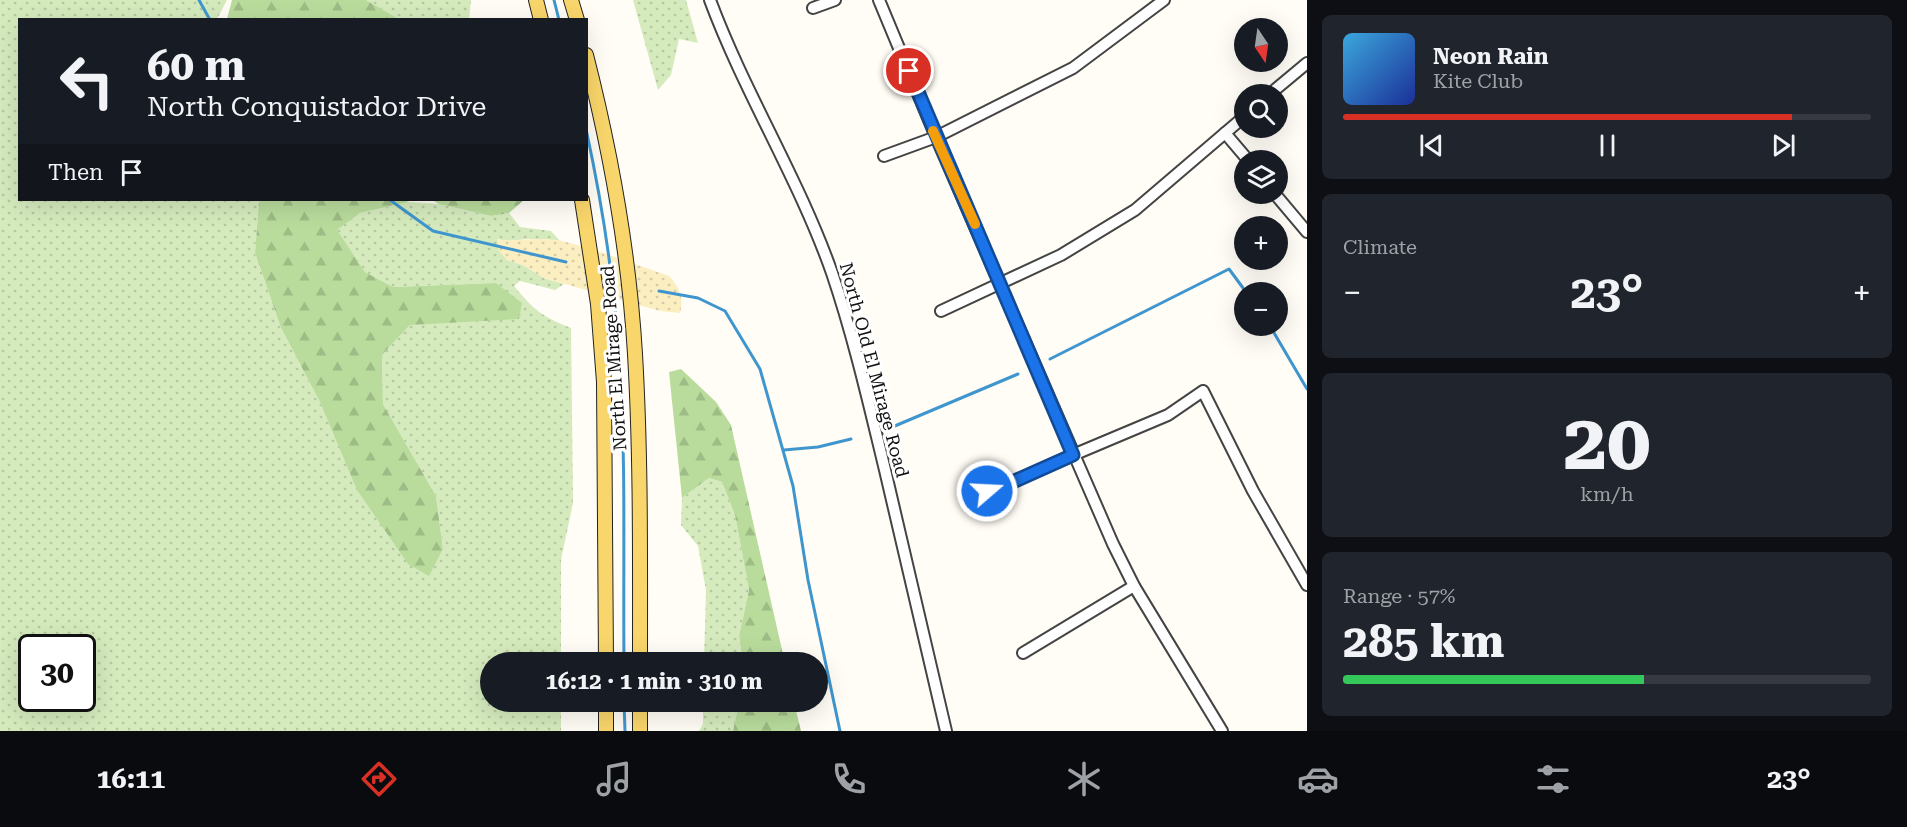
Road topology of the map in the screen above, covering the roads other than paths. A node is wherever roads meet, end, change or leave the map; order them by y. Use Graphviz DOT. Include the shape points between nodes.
graph roads {
  1 [pos="536,0"];
  2 [pos="571,0"];
  3 [pos="710,0"];
  4 [pos="834,0"];
  5 [pos="879,0"];
  6 [pos="1164,0"];
  7 [pos="813,8"];
  8 [pos="541,18"];
  9 [pos="576,18"];
  10 [pos="1307,63"];
  11 [pos="588,64"];
  12 [pos="1282,84"];
  13 [pos="1234,125"];
  14 [pos="1225,133"];
  15 [pos="936,137"];
  16 [pos="1239,150"];
  17 [pos="884,156"];
  18 [pos="582,201"];
  19 [pos="1283,204"];
  20 [pos="1307,232"];
  21 [pos="1000,282"];
  22 [pos="941,311"];
  23 [pos="1073,455"];
  24 [pos="987,491"];
  25 [pos="1307,585"];
  26 [pos="1134,586"];
  27 [pos="606,652"];
  28 [pos="640,652"];
  29 [pos="1023,653"];
  30 [pos="606,712"];
  31 [pos="640,712"];
  32 [pos="1217,729"];
  33 [pos="606,731"];
  34 [pos="640,731"];
  35 [pos="946,731"];
  1 -- 8 [label="main road"];
  2 -- 9 [label="main road"];
  3 -- 35 [label="street, North Old El Mirage Road" via="731,54 824,250 844,311 879,442"];
  4 -- 7 [label="street"];
  5 -- 15 [label="street"];
  6 -- 15 [label="street" via="1073,68"];
  10 -- 12 [label="street"];
  11 -- 28 [label="main road, North El Mirage Road" via="610,158 633,329 639,420"];
  13 -- 14 [label="street"];
  14 -- 16 [label="street"];
  14 -- 21 [label="street" via="1135,210 1061,255"];
  15 -- 17 [label="street"];
  15 -- 21 [label="street"];
  18 -- 27 [label="main road, North El Mirage Road" via="600,333 606,417"];
  19 -- 20 [label="street"];
  21 -- 22 [label="street"];
  21 -- 23 [label="street"];
  23 -- 24 [label="street"];
  23 -- 25 [label="street" via="1168,415 1203,392"];
  23 -- 26 [label="street"];
  26 -- 29 [label="street"];
  26 -- 32 [label="street"];
  30 -- 33 [label="main road"];
  31 -- 34 [label="main road"];
}
